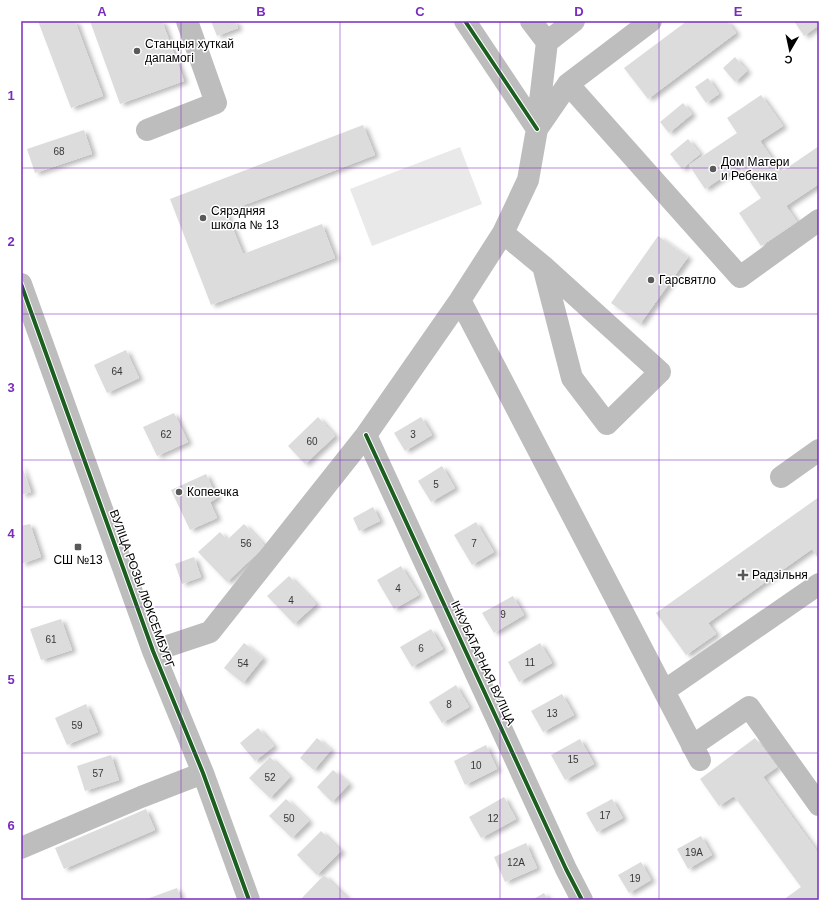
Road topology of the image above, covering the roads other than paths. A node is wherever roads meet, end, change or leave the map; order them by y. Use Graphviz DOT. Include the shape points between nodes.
graph roads {
  1 [pos="187,21"];
  2 [pos="465,21"];
  3 [pos="532,21"];
  4 [pos="574,21"];
  5 [pos="651,21"];
  6 [pos="547,42"];
  7 [pos="568,84"];
  8 [pos="536,129"];
  9 [pos="147,130"];
  10 [pos="819,220"];
  11 [pos="503,233"];
  12 [pos="543,266"];
  13 [pos="21,284"];
  14 [pos="460,300"];
  15 [pos="28,326"];
  16 [pos="366,434"];
  17 [pos="819,450"];
  18 [pos="782,477"];
  19 [pos="819,584"];
  20 [pos="153,651"];
  21 [pos="664,691"];
  22 [pos="203,773"];
  23 [pos="819,805"];
  24 [pos="21,848"];
  25 [pos="249,900"];
  26 [pos="582,900"];
  1 -- 9 [label="street" via="216,103"];
  2 -- 8 [label="street"];
  3 -- 6 [label="street"];
  4 -- 6 [label="street"];
  5 -- 7 [label="street"];
  6 -- 8 [label="street"];
  7 -- 8 [label="street"];
  7 -- 10 [label="street" via="740,277"];
  8 -- 11 [label="street" via="528,180"];
  11 -- 12 [label="street"];
  11 -- 14 [label="street"];
  12 -- 12 [label="street" via="660,372 607,424 572,378"];
  13 -- 15 [label="street, ВУЛІЦА РОЗЫ ЛЮКСЕМБУРГ"];
  14 -- 16 [label="street"];
  14 -- 21 [label="street"];
  15 -- 20 [label="street, ВУЛІЦА РОЗЫ ЛЮКСЕМБУРГ"];
  16 -- 20 [label="street" via="210,632"];
  16 -- 26 [label="street, ІНКУБАТАРНАЯ ВУЛІЦА"];
  17 -- 18 [label="street"];
  19 -- 21 [label="street"];
  20 -- 22 [label="street, ВУЛІЦА РОЗЫ ЛЮКСЕМБУРГ"];
  21 -- 23 [label="street" via="696,753 749,707"];
  22 -- 24 [label="street"];
  22 -- 25 [label="street, ВУЛІЦА РОЗЫ ЛЮКСЕМБУРГ"];
}
